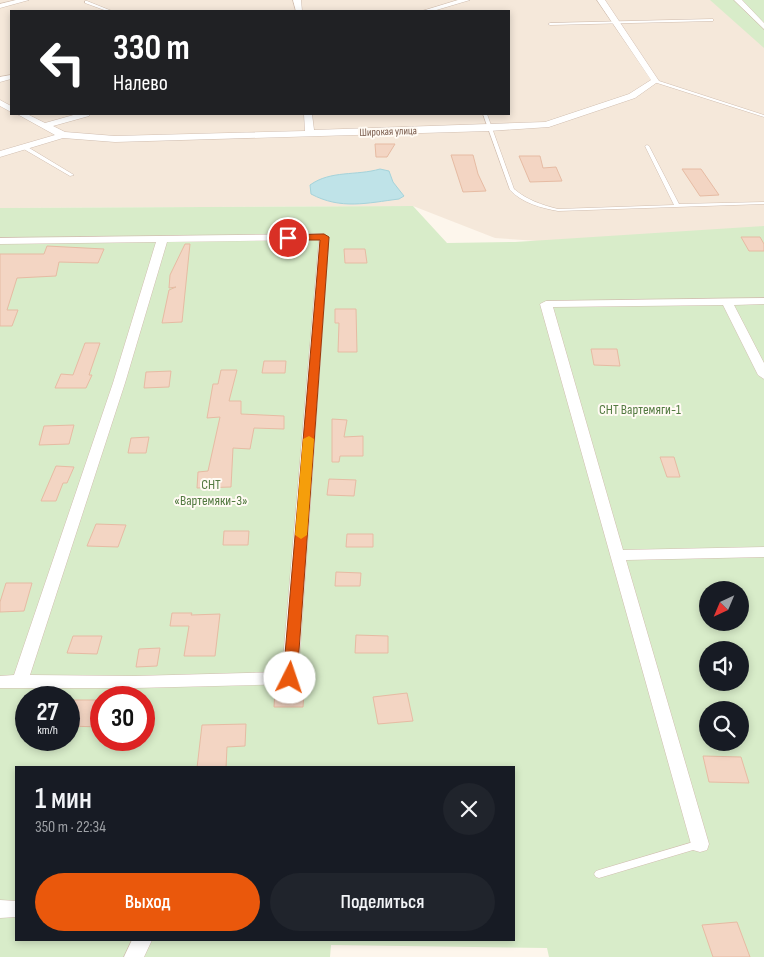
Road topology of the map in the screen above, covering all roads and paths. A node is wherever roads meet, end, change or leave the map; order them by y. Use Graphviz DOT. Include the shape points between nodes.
graph roads {
  1 [pos="25,0"];
  2 [pos="466,0"];
  3 [pos="601,0"];
  4 [pos="738,0"];
  5 [pos="86,2"];
  6 [pos="0,6"];
  7 [pos="107,10"];
  8 [pos="430,10"];
  9 [pos="712,20"];
  10 [pos="614,22"];
  11 [pos="550,24"];
  12 [pos="764,27"];
  13 [pos="655,81"];
  14 [pos="23,115"];
  15 [pos="82,115"];
  16 [pos="308,115"];
  17 [pos="485,115"];
  18 [pos="764,116"];
  19 [pos="44,126"];
  20 [pos="489,128"];
  21 [pos="310,134"];
  22 [pos="63,135"];
  23 [pos="647,146"];
  24 [pos="24,147"];
  25 [pos="0,154"];
  26 [pos="72,175"];
  27 [pos="764,203"];
  28 [pos="677,206"];
  29 [pos="162,240"];
  30 [pos="0,241"];
  31 [pos="764,301"];
  32 [pos="727,302"];
  33 [pos="764,375"];
  34 [pos="764,552"];
  35 [pos="618,555"];
  36 [pos="20,681"];
  37 [pos="0,682"];
  38 [pos="700,844"];
  39 [pos="599,874"];
  40 [pos="0,909"];
  41 [pos="15,909"];
  42 [pos="142,941"];
  43 [pos="134,957"];
  1 -- 6 [label="street"];
  2 -- 8 [label="street"];
  3 -- 10 [label="street"];
  4 -- 12 [label="street"];
  5 -- 7 [label="lane"];
  9 -- 10 [label="lane"];
  10 -- 11 [label="lane"];
  10 -- 13 [label="street"];
  13 -- 18 [label="lane"];
  13 -- 20 [label="street, Широкая улица" via="632,96 556,122"];
  14 -- 19 [label="street, Широкая улица"];
  15 -- 19 [label="street"];
  16 -- 21 [label="street"];
  17 -- 20 [label="lane"];
  19 -- 22 [label="street, Широкая улица"];
  20 -- 21 [label="street, Широкая улица"];
  20 -- 28 [label="lane" via="512,190 518,196 558,210"];
  21 -- 22 [label="street, Широкая улица" via="115,139"];
  22 -- 24 [label="street"];
  23 -- 28 [label="lane"];
  24 -- 25 [label="street"];
  24 -- 26 [label="lane"];
  27 -- 28 [label="lane"];
  29 -- 30 [label="street"];
  29 -- 36 [label="street" via="119,383"];
  29 -- 36 [label="street" via="324,237 290,678"];
  31 -- 32 [label="street"];
  32 -- 33 [label="street"];
  32 -- 35 [label="street" via="546,304"];
  34 -- 35 [label="street"];
  35 -- 38 [label="street"];
  36 -- 37 [label="street"];
  38 -- 39 [label="lane"];
  40 -- 41 [label="street"];
  42 -- 43 [label="street"];
}
